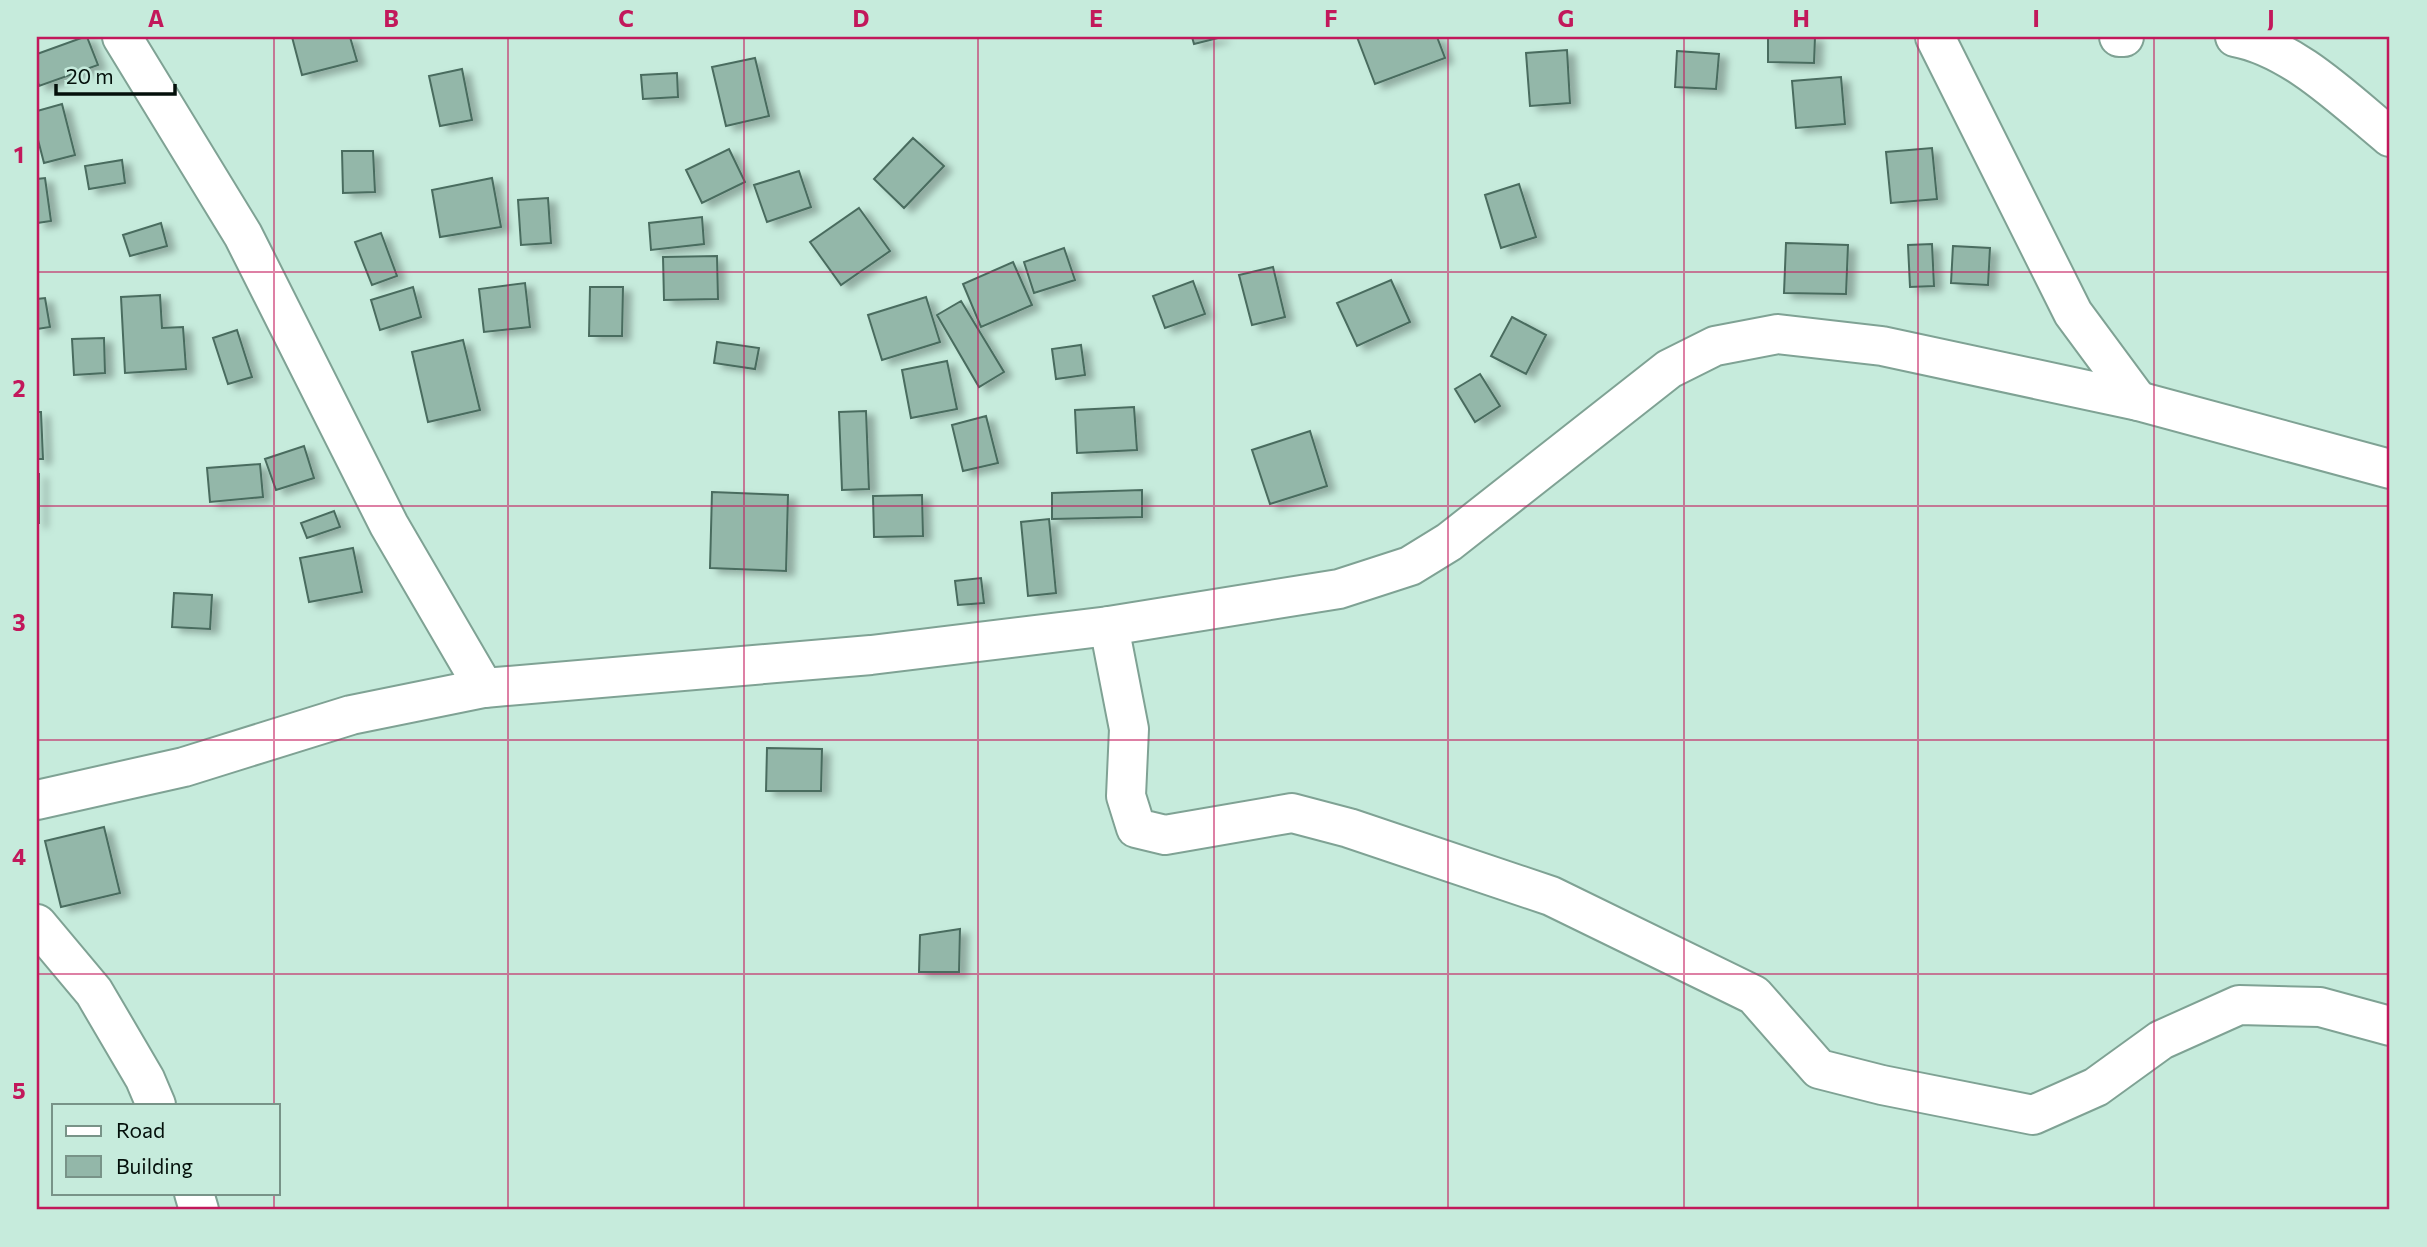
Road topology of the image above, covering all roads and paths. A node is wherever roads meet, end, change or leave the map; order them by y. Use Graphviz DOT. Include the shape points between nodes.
graph roads {
  1 [pos="122,37"];
  2 [pos="1934,37"];
  3 [pos="2235,37"];
  4 [pos="2390,136"];
  5 [pos="2138,401"];
  6 [pos="2390,469"];
  7 [pos="1109,626"];
  8 [pos="484,688"];
  9 [pos="37,800"];
  10 [pos="37,924"];
  11 [pos="2390,1026"];
  12 [pos="156,1104"];
  1 -- 8 [label="street" via="243,235 389,525"];
  2 -- 5 [label="street" via="2073,313"];
  3 -- 4 [label="street" via="2256,41 2318,77"];
  5 -- 6 [label="street"];
  5 -- 7 [label="street" via="1882,346 1778,334 1715,346 1670,369 1449,542 1410,566 1339,589"];
  7 -- 8 [label="street" via="871,655"];
  7 -- 11 [label="street" via="1129,729 1126,796 1136,828 1165,835 1292,813 1552,897 1754,995 1819,1069 2034,1115 2096,1087 2161,1040 2239,1005 2320,1007"];
  8 -- 9 [label="street" via="351,715 184,767"];
  10 -- 12 [label="street" via="94,992"];
}
